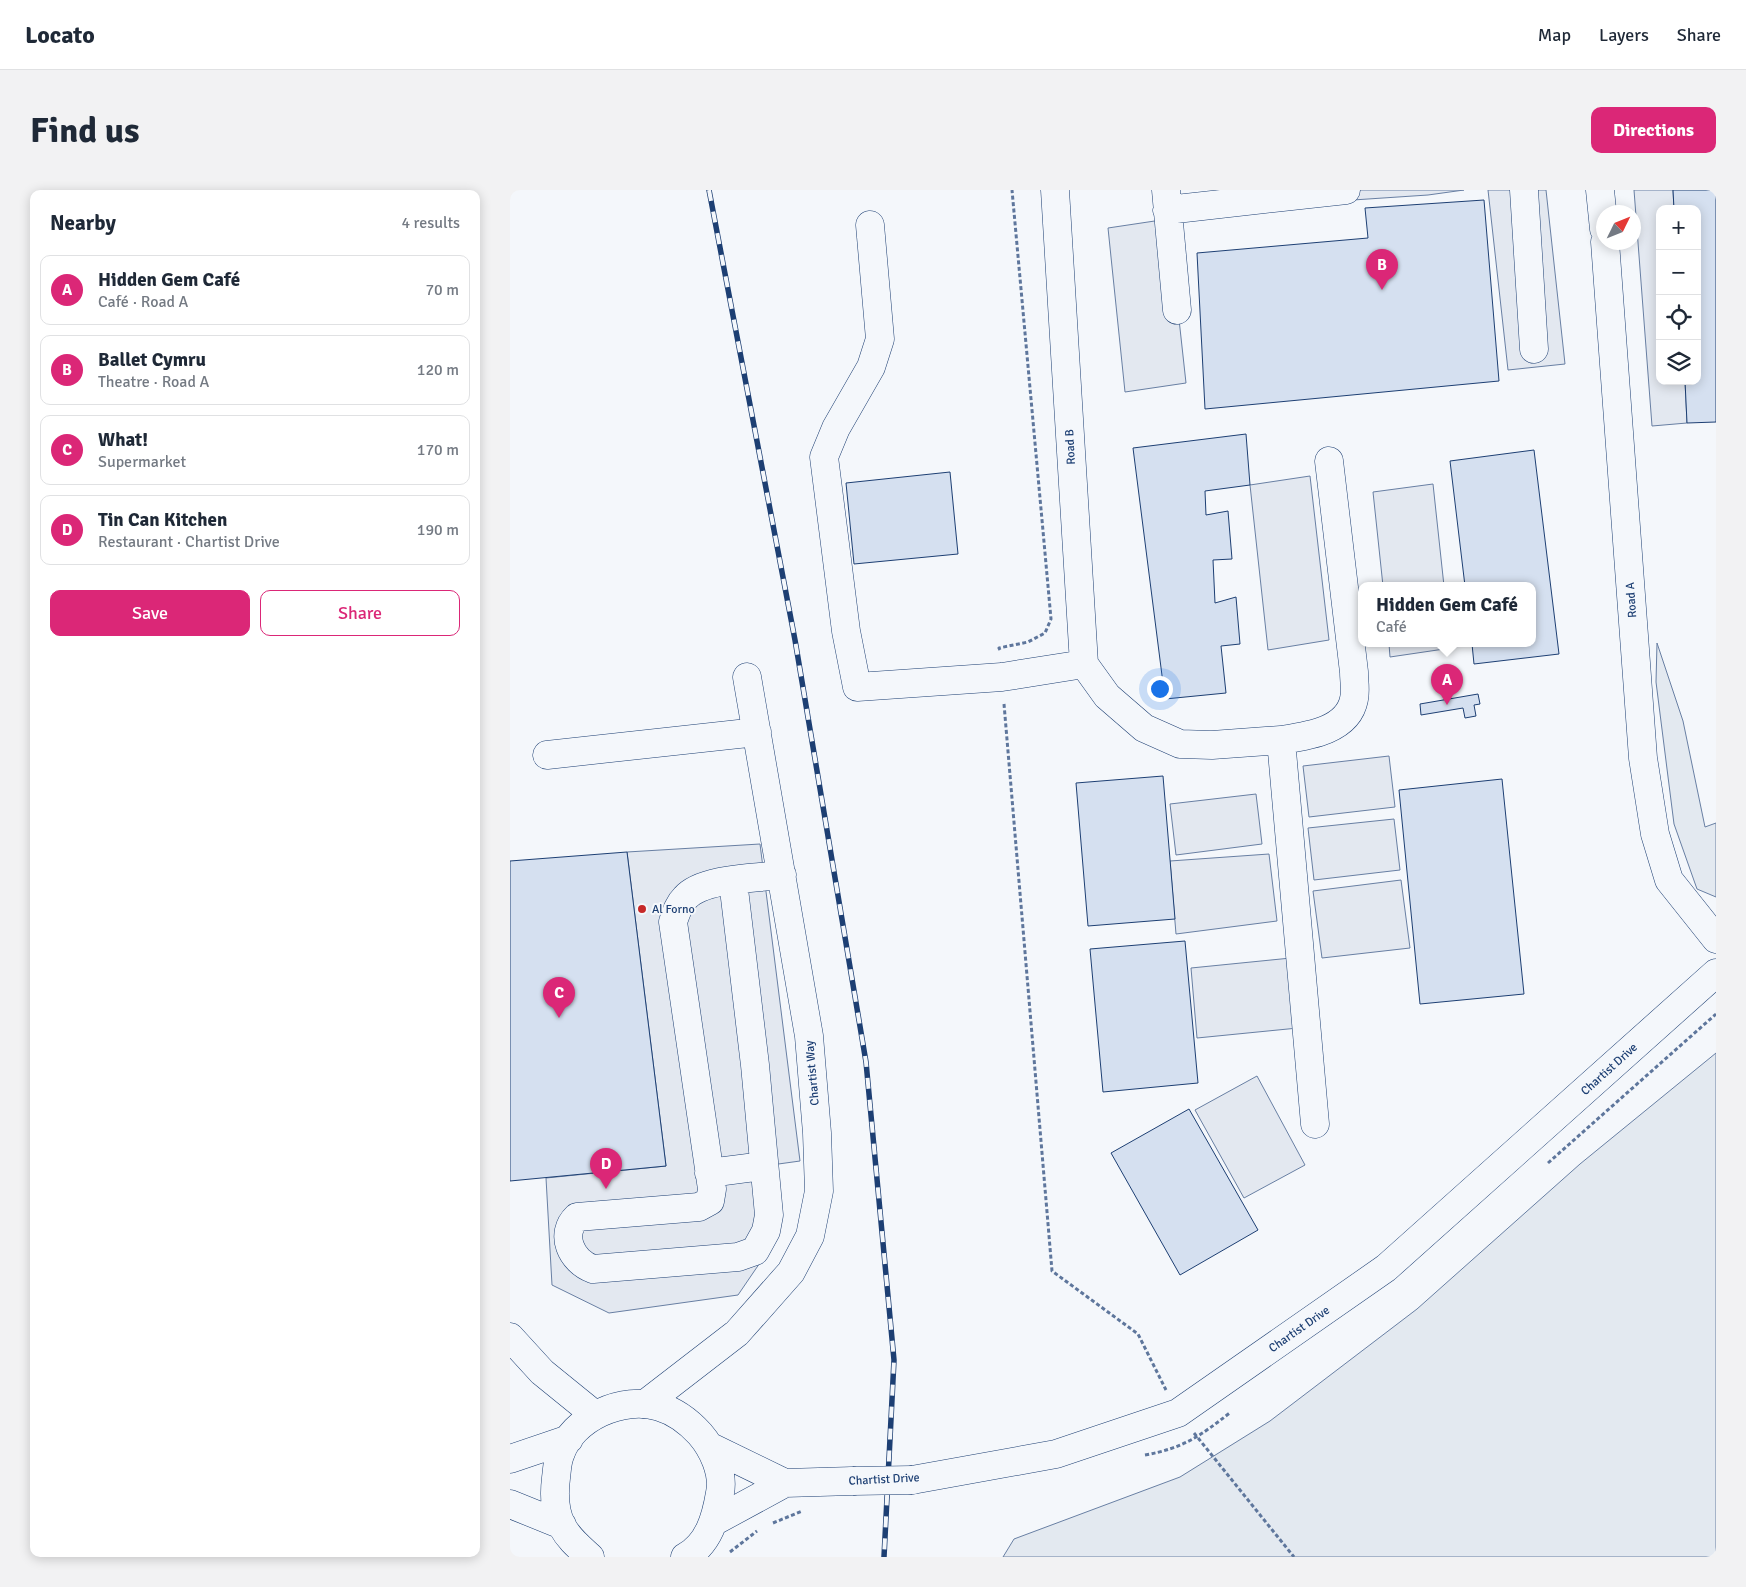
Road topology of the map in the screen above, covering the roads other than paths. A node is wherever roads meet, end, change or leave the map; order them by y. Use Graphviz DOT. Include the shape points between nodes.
graph roads {
  1 [pos="1055,190"];
  2 [pos="1346,190"];
  3 [pos="1524,190"];
  4 [pos="1600,190"];
  5 [pos="1166,200"];
  6 [pos="1602,205"];
  7 [pos="870,224"];
  8 [pos="1606,250"];
  9 [pos="1176,310"];
  10 [pos="1534,349"];
  11 [pos="1329,460"];
  12 [pos="1084,664"];
  13 [pos="747,677"];
  14 [pos="757,732"];
  15 [pos="1281,740"];
  16 [pos="547,755"];
  17 [pos="782,875"];
  18 [pos="732,881"];
  19 [pos="1716,939"];
  20 [pos="1716,973"];
  21 [pos="1315,1124"];
  22 [pos="764,1166"];
  23 [pos="709,1173"];
  24 [pos="510,1337"];
  25 [pos="645,1404"];
  26 [pos="596,1415"];
  27 [pos="569,1439"];
  28 [pos="712,1447"];
  29 [pos="510,1458"];
  30 [pos="785,1483"];
  31 [pos="510,1504"];
  32 [pos="715,1521"];
  33 [pos="562,1525"];
  34 [pos="688,1556"];
  35 [pos="590,1557"];
  1 -- 12 [label="street, Road B"];
  2 -- 5 [label="street"];
  3 -- 10 [label="street"];
  4 -- 6 [label="street"];
  5 -- 9 [label="street"];
  7 -- 12 [label="street" via="880,339 871,368 836,428 824,457 846,631 857,687 1002,677"];
  8 -- 19 [label="street, Road A" via="1643,758 1654,834 1669,880"];
  11 -- 15 [label="street" via="1354,672 1354,700 1343,719 1316,735"];
  12 -- 15 [label="street" via="1107,696 1144,728 1180,744"];
  13 -- 14 [label="street, Chartist Way"];
  14 -- 16 [label="street"];
  14 -- 17 [label="street, Chartist Way"];
  15 -- 21 [label="street"];
  17 -- 18 [label="street"];
  17 -- 25 [label="street, Chartist Way" via="809,1036 817,1132 819,1191 810,1236 791,1272 737,1333"];
  18 -- 23 [label="street" via="694,890 679,905 673,922"];
  18 -- 23 [label="street" via="763,1140 769,1215 765,1234 755,1251 738,1257 593,1269 574,1257 569,1234 570,1224 577,1217 699,1207 710,1201"];
  20 -- 30 [label="street, Chartist Drive, bridge" via="1386,1268 1178,1414 1056,1454 912,1480"];
  22 -- 23 [label="street"];
  24 -- 26 [label="street" via="542,1372"];
  25 -- 26 [label="street, Chartist Drive"];
  25 -- 28 [label="street, Chartist Drive" via="661,1407 687,1420"];
  26 -- 27 [label="street, Chartist Drive"];
  27 -- 29 [label="street, Chartist Drive"];
  27 -- 33 [label="street, Chartist Drive" via="560,1456 554,1496"];
  28 -- 30 [label="street, Chartist Drive"];
  28 -- 32 [label="street, Chartist Drive" via="722,1484"];
  30 -- 32 [label="street, Chartist Drive"];
  31 -- 33 [label="street"];
  32 -- 34 [label="street, Chartist Drive"];
  33 -- 35 [label="street, Chartist Drive" via="572,1541"];
}
